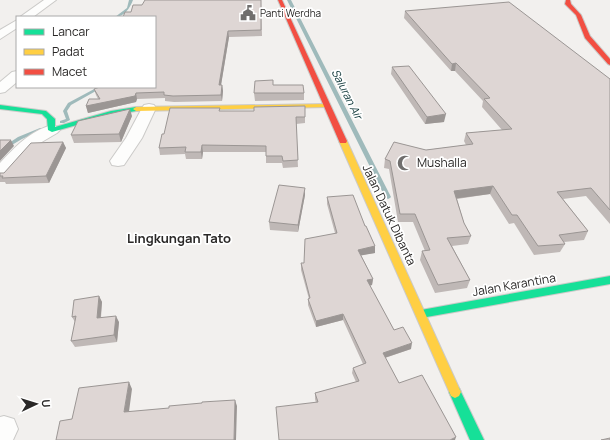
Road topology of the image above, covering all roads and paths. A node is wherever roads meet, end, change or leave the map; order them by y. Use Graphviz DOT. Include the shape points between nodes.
graph roads {
  1 [pos="51,0"];
  2 [pos="280,0"];
  3 [pos="568,0"];
  4 [pos="27,16"];
  5 [pos="16,24"];
  6 [pos="6,32"];
  7 [pos="610,63"];
  8 [pos="16,76"];
  9 [pos="0,88"];
  10 [pos="327,106"];
  11 [pos="0,107"];
  12 [pos="148,108"];
  13 [pos="52,130"];
  14 [pos="118,161"];
  15 [pos="0,174"];
  16 [pos="610,280"];
  17 [pos="421,314"];
  18 [pos="477,440"];
  1 -- 4 [label="street"];
  2 -- 10 [label="street, Jalan Datuk Dibanta"];
  3 -- 7 [label="street" via="568,4 578,15 587,37"];
  5 -- 6 [label="street"];
  8 -- 9 [label="street"];
  10 -- 12 [label="street"];
  10 -- 17 [label="street, Jalan Datuk Dibanta"];
  11 -- 13 [label="street" via="44,112 51,119"];
  12 -- 13 [label="street" via="111,112"];
  12 -- 14 [label="street" via="134,138"];
  13 -- 15 [label="street" via="31,140"];
  16 -- 17 [label="street, Jalan Karantina"];
  17 -- 18 [label="street, Jalan Datuk Dibanta"];
}
